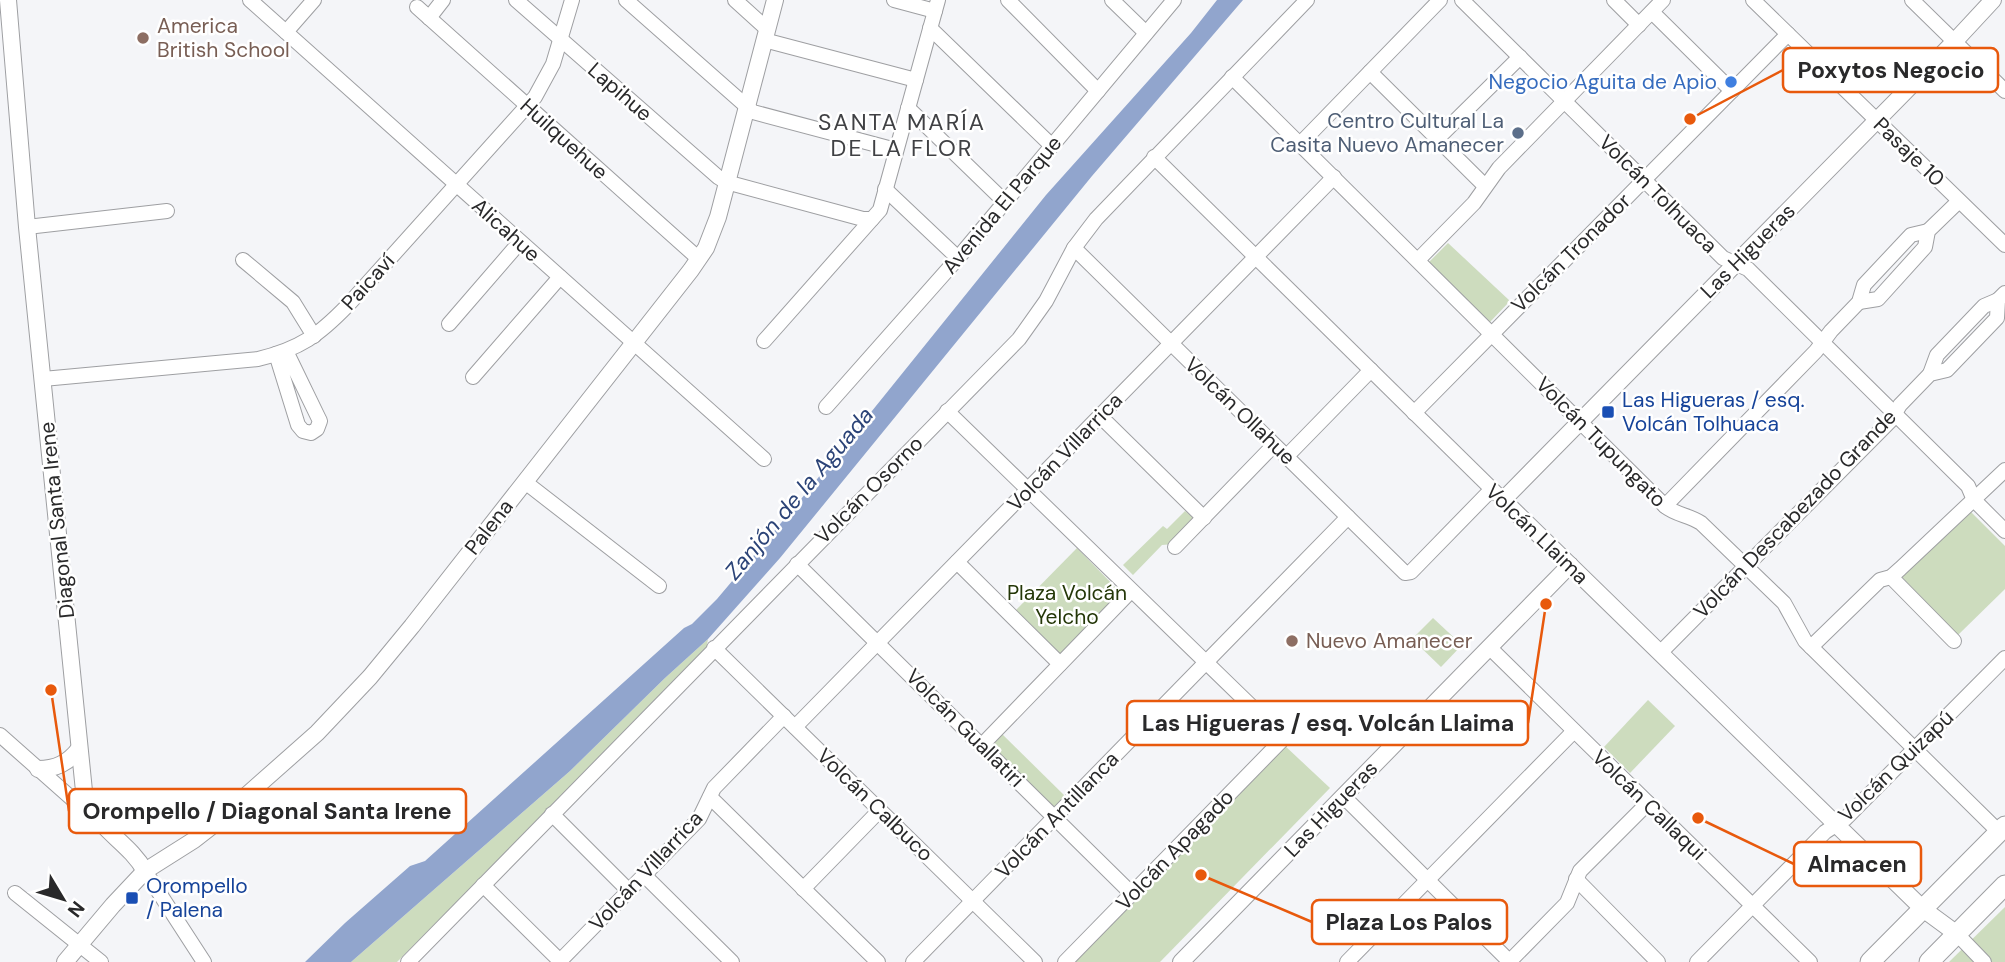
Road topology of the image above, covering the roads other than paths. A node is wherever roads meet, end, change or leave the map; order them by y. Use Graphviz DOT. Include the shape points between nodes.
graph roads {
  1 [pos="8,0"];
  2 [pos="250,0"];
  3 [pos="314,0"];
  4 [pos="443,0"];
  5 [pos="516,0"];
  6 [pos="572,0"];
  7 [pos="626,0"];
  8 [pos="735,0"];
  9 [pos="775,0"];
  10 [pos="894,0"];
  11 [pos="1008,0"];
  12 [pos="1112,0"];
  13 [pos="1174,0"];
  14 [pos="1307,0"];
  15 [pos="1440,0"];
  16 [pos="1462,0"];
  17 [pos="1614,0"];
  18 [pos="1663,0"];
  19 [pos="1753,0"];
  20 [pos="1912,0"];
  21 [pos="1993,0"];
  22 [pos="936,5"];
  23 [pos="417,8"];
  24 [pos="1652,12"];
  25 [pos="429,18"];
  26 [pos="1639,25"];
  27 [pos="930,28"];
  28 [pos="286,32"];
  29 [pos="1146,33"];
  30 [pos="766,34"];
  31 [pos="1788,34"];
  32 [pos="562,40"];
  33 [pos="1954,42"];
  34 [pos="1520,57"];
  35 [pos="1370,72"];
  36 [pos="1232,77"];
  37 [pos="916,80"];
  38 [pos="1098,91"];
  39 [pos="1732,91"];
  40 [pos="2005,91"];
  41 [pos="1564,101"];
  42 [pos="527,106"];
  43 [pos="746,107"];
  44 [pos="908,108"];
  45 [pos="1877,121"];
  46 [pos="1437,139"];
  47 [pos="1300,144"];
  48 [pos="1052,146"];
  49 [pos="896,150"];
  50 [pos="1154,157"];
  51 [pos="1334,177"];
  52 [pos="1644,180"];
  53 [pos="726,182"];
  54 [pos="456,185"];
  55 [pos="1486,186"];
  56 [pos="885,189"];
  57 [pos="1959,201"];
  58 [pos="1005,202"];
  59 [pos="167,211"];
  60 [pos="872,219"];
  61 [pos="27,227"];
  62 [pos="520,242"];
  63 [pos="2005,245"];
  64 [pos="1074,248"];
  65 [pos="1256,257"];
  66 [pos="958,258"];
  67 [pos="699,259"];
  68 [pos="243,260"];
  69 [pos="1418,260"];
  70 [pos="1735,264"];
  71 [pos="560,277"];
  72 [pos="2002,296"];
  73 [pos="449,324"];
  74 [pos="1492,334"];
  75 [pos="314,336"];
  76 [pos="764,341"];
  77 [pos="634,343"];
  78 [pos="1822,343"];
  79 [pos="1171,344"];
  80 [pos="281,353"];
  81 [pos="1371,370"];
  82 [pos="472,377"];
  83 [pos="43,379"];
  84 [pos="826,407"];
  85 [pos="947,411"];
  86 [pos="1414,413"];
  87 [pos="1895,414"];
  88 [pos="1100,416"];
  89 [pos="1580,421"];
  90 [pos="1274,445"];
  91 [pos="1286,457"];
  92 [pos="764,458"];
  93 [pos="2005,470"];
  94 [pos="525,482"];
  95 [pos="1028,490"];
  96 [pos="1497,495"];
  97 [pos="1974,500"];
  98 [pos="1665,506"];
  99 [pos="1348,517"];
  100 [pos="1204,518"];
  101 [pos="2005,531"];
  102 [pos="1175,547"];
  103 [pos="957,562"];
  104 [pos="797,564"];
  105 [pos="1570,565"];
  106 [pos="1747,566"];
  107 [pos="1891,577"];
  108 [pos="659,586"];
  109 [pos="1131,591"];
  110 [pos="1954,641"];
  111 [pos="878,643"];
  112 [pos="1489,647"];
  113 [pos="714,648"];
  114 [pos="1811,648"];
  115 [pos="1660,653"];
  116 [pos="2005,658"];
  117 [pos="1206,662"];
  118 [pos="1060,664"];
  119 [pos="784,716"];
  120 [pos="795,727"];
  121 [pos="1574,731"];
  122 [pos="0,735"];
  123 [pos="982,745"];
  124 [pos="79,749"];
  125 [pos="1914,749"];
  126 [pos="38,769"];
  127 [pos="1343,796"];
  128 [pos="710,797"];
  129 [pos="1648,803"];
  130 [pos="880,810"];
  131 [pos="92,813"];
  132 [pos="552,814"];
  133 [pos="1054,817"];
  134 [pos="1836,824"];
  135 [pos="2002,829"];
  136 [pos="145,871"];
  137 [pos="644,876"];
  138 [pos="1576,879"];
  139 [pos="1427,880"];
  140 [pos="483,885"];
  141 [pos="2005,885"];
  142 [pos="803,888"];
  143 [pos="629,891"];
  144 [pos="15,893"];
  145 [pos="1132,894"];
  146 [pos="973,901"];
  147 [pos="1753,906"];
  148 [pos="1923,909"];
  149 [pos="1957,934"];
  150 [pos="79,945"];
  151 [pos="1191,958"];
  152 [pos="65,962"];
  153 [pos="101,962"];
  154 [pos="204,962"];
  155 [pos="408,962"];
  156 [pos="560,962"];
  157 [pos="732,962"];
  158 [pos="878,962"];
  159 [pos="913,962"];
  160 [pos="1035,962"];
  161 [pos="1065,962"];
  162 [pos="1347,962"];
  163 [pos="1510,962"];
  164 [pos="1658,962"];
  165 [pos="1697,962"];
  166 [pos="1810,962"];
  167 [pos="1870,962"];
  168 [pos="1929,962"];
  169 [pos="1984,962"];
  1 -- 61 [label="street, Diagonal Santa Irene"];
  2 -- 28 [label="street, Alicahue" via="268,7"];
  3 -- 28 [label="street"];
  4 -- 25 [label="street"];
  5 -- 32 [label="street, Lapihue"];
  6 -- 32 [label="street, Paicaví"];
  7 -- 43 [label="street"];
  8 -- 30 [label="street"];
  9 -- 30 [label="street, Palena"];
  10 -- 22 [label="street"];
  11 -- 38 [label="street"];
  12 -- 29 [label="street"];
  13 -- 29 [label="street, Avenida El Parque"];
  14 -- 36 [label="street, Volcán Osorno"];
  15 -- 35 [label="street"];
  16 -- 34 [label="street, Volcán Tolhuaca"];
  17 -- 26 [label="street"];
  18 -- 24 [label="street"];
  19 -- 31 [label="street, Pasaje 10"];
  20 -- 33 [label="street"];
  21 -- 33 [label="street, Las Higueras"];
  22 -- 27 [label="street"];
  23 -- 25 [label="street, Huilquehue"];
  24 -- 26 [label="street"];
  24 -- 39 [label="street"];
  25 -- 42 [label="street, Huilquehue"];
  26 -- 41 [label="street"];
  27 -- 37 [label="street"];
  27 -- 48 [label="street"];
  28 -- 54 [label="street, Alicahue"];
  29 -- 38 [label="street, Avenida El Parque"];
  30 -- 37 [label="street"];
  30 -- 43 [label="street, Palena"];
  31 -- 39 [label="street, Volcán Tronador"];
  31 -- 45 [label="street, Pasaje 10"];
  32 -- 42 [label="street, Paicaví" via="548,76"];
  32 -- 53 [label="street, Lapihue"];
  33 -- 40 [label="street"];
  33 -- 45 [label="street, Las Higueras"];
  34 -- 41 [label="street, Volcán Tolhuaca"];
  34 -- 46 [label="street"];
  35 -- 46 [label="street"];
  35 -- 47 [label="street"];
  36 -- 47 [label="street, Volcán Tupungato"];
  36 -- 50 [label="street, Volcán Osorno"];
  37 -- 44 [label="street"];
  38 -- 48 [label="street, Avenida El Parque"];
  39 -- 52 [label="street, Volcán Tronador"];
  41 -- 52 [label="street, Volcán Tolhuaca"];
  41 -- 55 [label="street"];
  42 -- 54 [label="street, Paicaví"];
  42 -- 67 [label="street, Huilquehue"];
  43 -- 49 [label="street"];
  43 -- 53 [label="street, Palena"];
  44 -- 49 [label="street"];
  44 -- 58 [label="street"];
  45 -- 57 [label="street, Pasaje 10"];
  45 -- 70 [label="street, Las Higueras"];
  46 -- 55 [label="street"];
  47 -- 51 [label="street, Volcán Tupungato"];
  48 -- 58 [label="street, Avenida El Parque"];
  49 -- 56 [label="street"];
  50 -- 64 [label="street, Volcán Osorno"];
  50 -- 65 [label="street, Volcán Llaima"];
  51 -- 65 [label="street, Volcán Villarrica"];
  51 -- 69 [label="street, Volcán Tupungato"];
  52 -- 70 [label="street, Volcán Tolhuaca" via="1723,258"];
  52 -- 74 [label="street, Volcán Tronador"];
  53 -- 60 [label="street"];
  53 -- 67 [label="street, Palena" via="712,236"];
  54 -- 62 [label="street, Alicahue"];
  54 -- 75 [label="street, Paicaví" via="348,305"];
  55 -- 69 [label="street"];
  56 -- 60 [label="street" via="880,211"];
  56 -- 66 [label="street"];
  57 -- 63 [label="street, Pasaje 10"];
  57 -- 78 [label="street" via="1928,230 1925,247 1878,299 1859,302"];
  58 -- 66 [label="street, Avenida El Parque"];
  59 -- 61 [label="street"];
  60 -- 76 [label="street"];
  61 -- 83 [label="street, Diagonal Santa Irene"];
  62 -- 71 [label="street, Alicahue"];
  62 -- 73 [label="street"];
  64 -- 79 [label="street, Volcán Ollahue"];
  64 -- 85 [label="street, Volcán Osorno" via="1019,339"];
  65 -- 79 [label="street, Volcán Villarrica"];
  65 -- 81 [label="street, Volcán Llaima"];
  66 -- 84 [label="street, Avenida El Parque"];
  67 -- 77 [label="street, Palena"];
  68 -- 75 [label="street" via="293,302"];
  69 -- 74 [label="street, Volcán Tupungato"];
  70 -- 78 [label="street, Volcán Tolhuaca" via="1748,269"];
  70 -- 89 [label="street, Las Higueras"];
  71 -- 77 [label="street, Alicahue"];
  71 -- 82 [label="street"];
  72 -- 87 [label="street, Volcán Descabezado Grande" via="1997,318 1947,370 1930,374"];
  74 -- 86 [label="street, Volcán Tronador"];
  74 -- 89 [label="street, Volcán Tupungato"];
  75 -- 80 [label="street, Paicaví"];
  77 -- 92 [label="street, Alicahue"];
  77 -- 94 [label="street, Palena"];
  78 -- 87 [label="street, Volcán Tolhuaca"];
  78 -- 98 [label="street"];
  79 -- 88 [label="street, Volcán Villarrica"];
  79 -- 90 [label="street, Volcán Ollahue"];
  80 -- 80 [label="street" via="298,425 311,433 320,421"];
  80 -- 83 [label="street, Paicaví" via="240,361"];
  81 -- 86 [label="street, Volcán Llaima"];
  81 -- 91 [label="street"];
  83 -- 124 [label="street, Diagonal Santa Irene"];
  85 -- 95 [label="street"];
  85 -- 104 [label="street, Volcán Osorno"];
  86 -- 96 [label="street, Volcán Llaima"];
  87 -- 97 [label="street, Volcán Tolhuaca" via="1968,485"];
  87 -- 106 [label="street, Volcán Descabezado Grande"];
  88 -- 95 [label="street, Volcán Villarrica"];
  88 -- 100 [label="street"];
  89 -- 96 [label="street, Las Higueras"];
  89 -- 98 [label="street, Volcán Tupungato"];
  90 -- 91 [label="street, Volcán Ollahue"];
  90 -- 100 [label="street"];
  91 -- 99 [label="street, Volcán Ollahue"];
  93 -- 97 [label="street"];
  94 -- 108 [label="street"];
  94 -- 136 [label="street, Palena" via="347,702 212,826"];
  95 -- 103 [label="street, Volcán Villarrica"];
  95 -- 109 [label="street"];
  96 -- 99 [label="street, Volcán Ollahue" via="1407,573"];
  96 -- 105 [label="street, Volcán Llaima"];
  97 -- 101 [label="street, Volcán Tolhuaca"];
  97 -- 107 [label="street"];
  98 -- 106 [label="street, Volcán Tupungato" via="1701,523"];
  99 -- 117 [label="street, Volcán Antillanca"];
  100 -- 102 [label="street"];
  103 -- 111 [label="street, Volcán Villarrica"];
  103 -- 118 [label="street"];
  104 -- 111 [label="street, Volcán Guallatiri"];
  104 -- 113 [label="street, Volcán Osorno"];
  105 -- 112 [label="street, Las Higueras"];
  105 -- 115 [label="street, Volcán Llaima"];
  106 -- 114 [label="street, Volcán Tupungato" via="1784,603"];
  106 -- 115 [label="street, Volcán Descabezado Grande"];
  107 -- 110 [label="street"];
  107 -- 114 [label="street" via="1880,580"];
  109 -- 117 [label="street"];
  109 -- 118 [label="street"];
  111 -- 120 [label="street, Volcán Villarrica"];
  111 -- 123 [label="street, Volcán Guallatiri"];
  112 -- 121 [label="street, Volcán Callaqui"];
  112 -- 127 [label="street, Las Higueras"];
  113 -- 119 [label="street, Volcán Calbuco"];
  113 -- 132 [label="street, Volcán Osorno"];
  114 -- 125 [label="street, Volcán Tupungato"];
  115 -- 134 [label="street, Volcán Llaima"];
  116 -- 125 [label="street, Volcán Quizapú"];
  117 -- 133 [label="street, Volcán Antillanca"];
  117 -- 145 [label="street, Volcán Apagado" via="1284,738"];
  118 -- 123 [label="street"];
  119 -- 120 [label="street, Volcán Calbuco"];
  119 -- 128 [label="street, Volcán Villarrica"];
  120 -- 130 [label="street, Volcán Calbuco"];
  121 -- 129 [label="street, Volcán Callaqui"];
  121 -- 139 [label="street"];
  122 -- 126 [label="street"];
  123 -- 133 [label="street, Volcán Guallatiri"];
  124 -- 126 [label="street" via="64,764"];
  124 -- 131 [label="street, Diagonal Santa Irene"];
  125 -- 134 [label="street, Volcán Quizapú"];
  125 -- 135 [label="street, Volcán Tupungato"];
  126 -- 131 [label="street"];
  127 -- 139 [label="street"];
  127 -- 151 [label="street, Las Higueras"];
  128 -- 137 [label="street, Volcán Villarrica" via="702,816"];
  128 -- 142 [label="street"];
  129 -- 138 [label="street"];
  129 -- 147 [label="street, Volcán Callaqui"];
  130 -- 142 [label="street"];
  130 -- 146 [label="street, Volcán Calbuco"];
  131 -- 136 [label="street"];
  132 -- 140 [label="street, Volcán Osorno"];
  132 -- 143 [label="street"];
  133 -- 145 [label="street, Volcán Guallatiri"];
  133 -- 146 [label="street, Volcán Antillanca"];
  134 -- 147 [label="street, Volcán Quizapú"];
  134 -- 148 [label="street, Volcán Llaima"];
  135 -- 148 [label="main road"];
  136 -- 150 [label="street, Palena"];
  136 -- 154 [label="street"];
  137 -- 143 [label="street, Volcán Villarrica"];
  137 -- 157 [label="street"];
  138 -- 163 [label="street" via="1567,903"];
  138 -- 164 [label="street"];
  139 -- 162 [label="street"];
  139 -- 163 [label="street"];
  140 -- 155 [label="street, Volcán Osorno"];
  140 -- 156 [label="street"];
  141 -- 149 [label="main road"];
  142 -- 158 [label="street"];
  143 -- 156 [label="street, Volcán Villarrica"];
  144 -- 150 [label="street"];
  145 -- 161 [label="street, Volcán Apagado"];
  146 -- 159 [label="street, Volcán Antillanca"];
  146 -- 160 [label="street, Volcán Calbuco"];
  147 -- 165 [label="street, Volcán Quizapú"];
  147 -- 166 [label="street, Volcán Callaqui"];
  148 -- 149 [label="street, Volcán Llaima"];
  148 -- 167 [label="main road"];
  149 -- 168 [label="main road"];
  149 -- 169 [label="street"];
  150 -- 152 [label="street, Palena"];
  150 -- 153 [label="street"];
}
